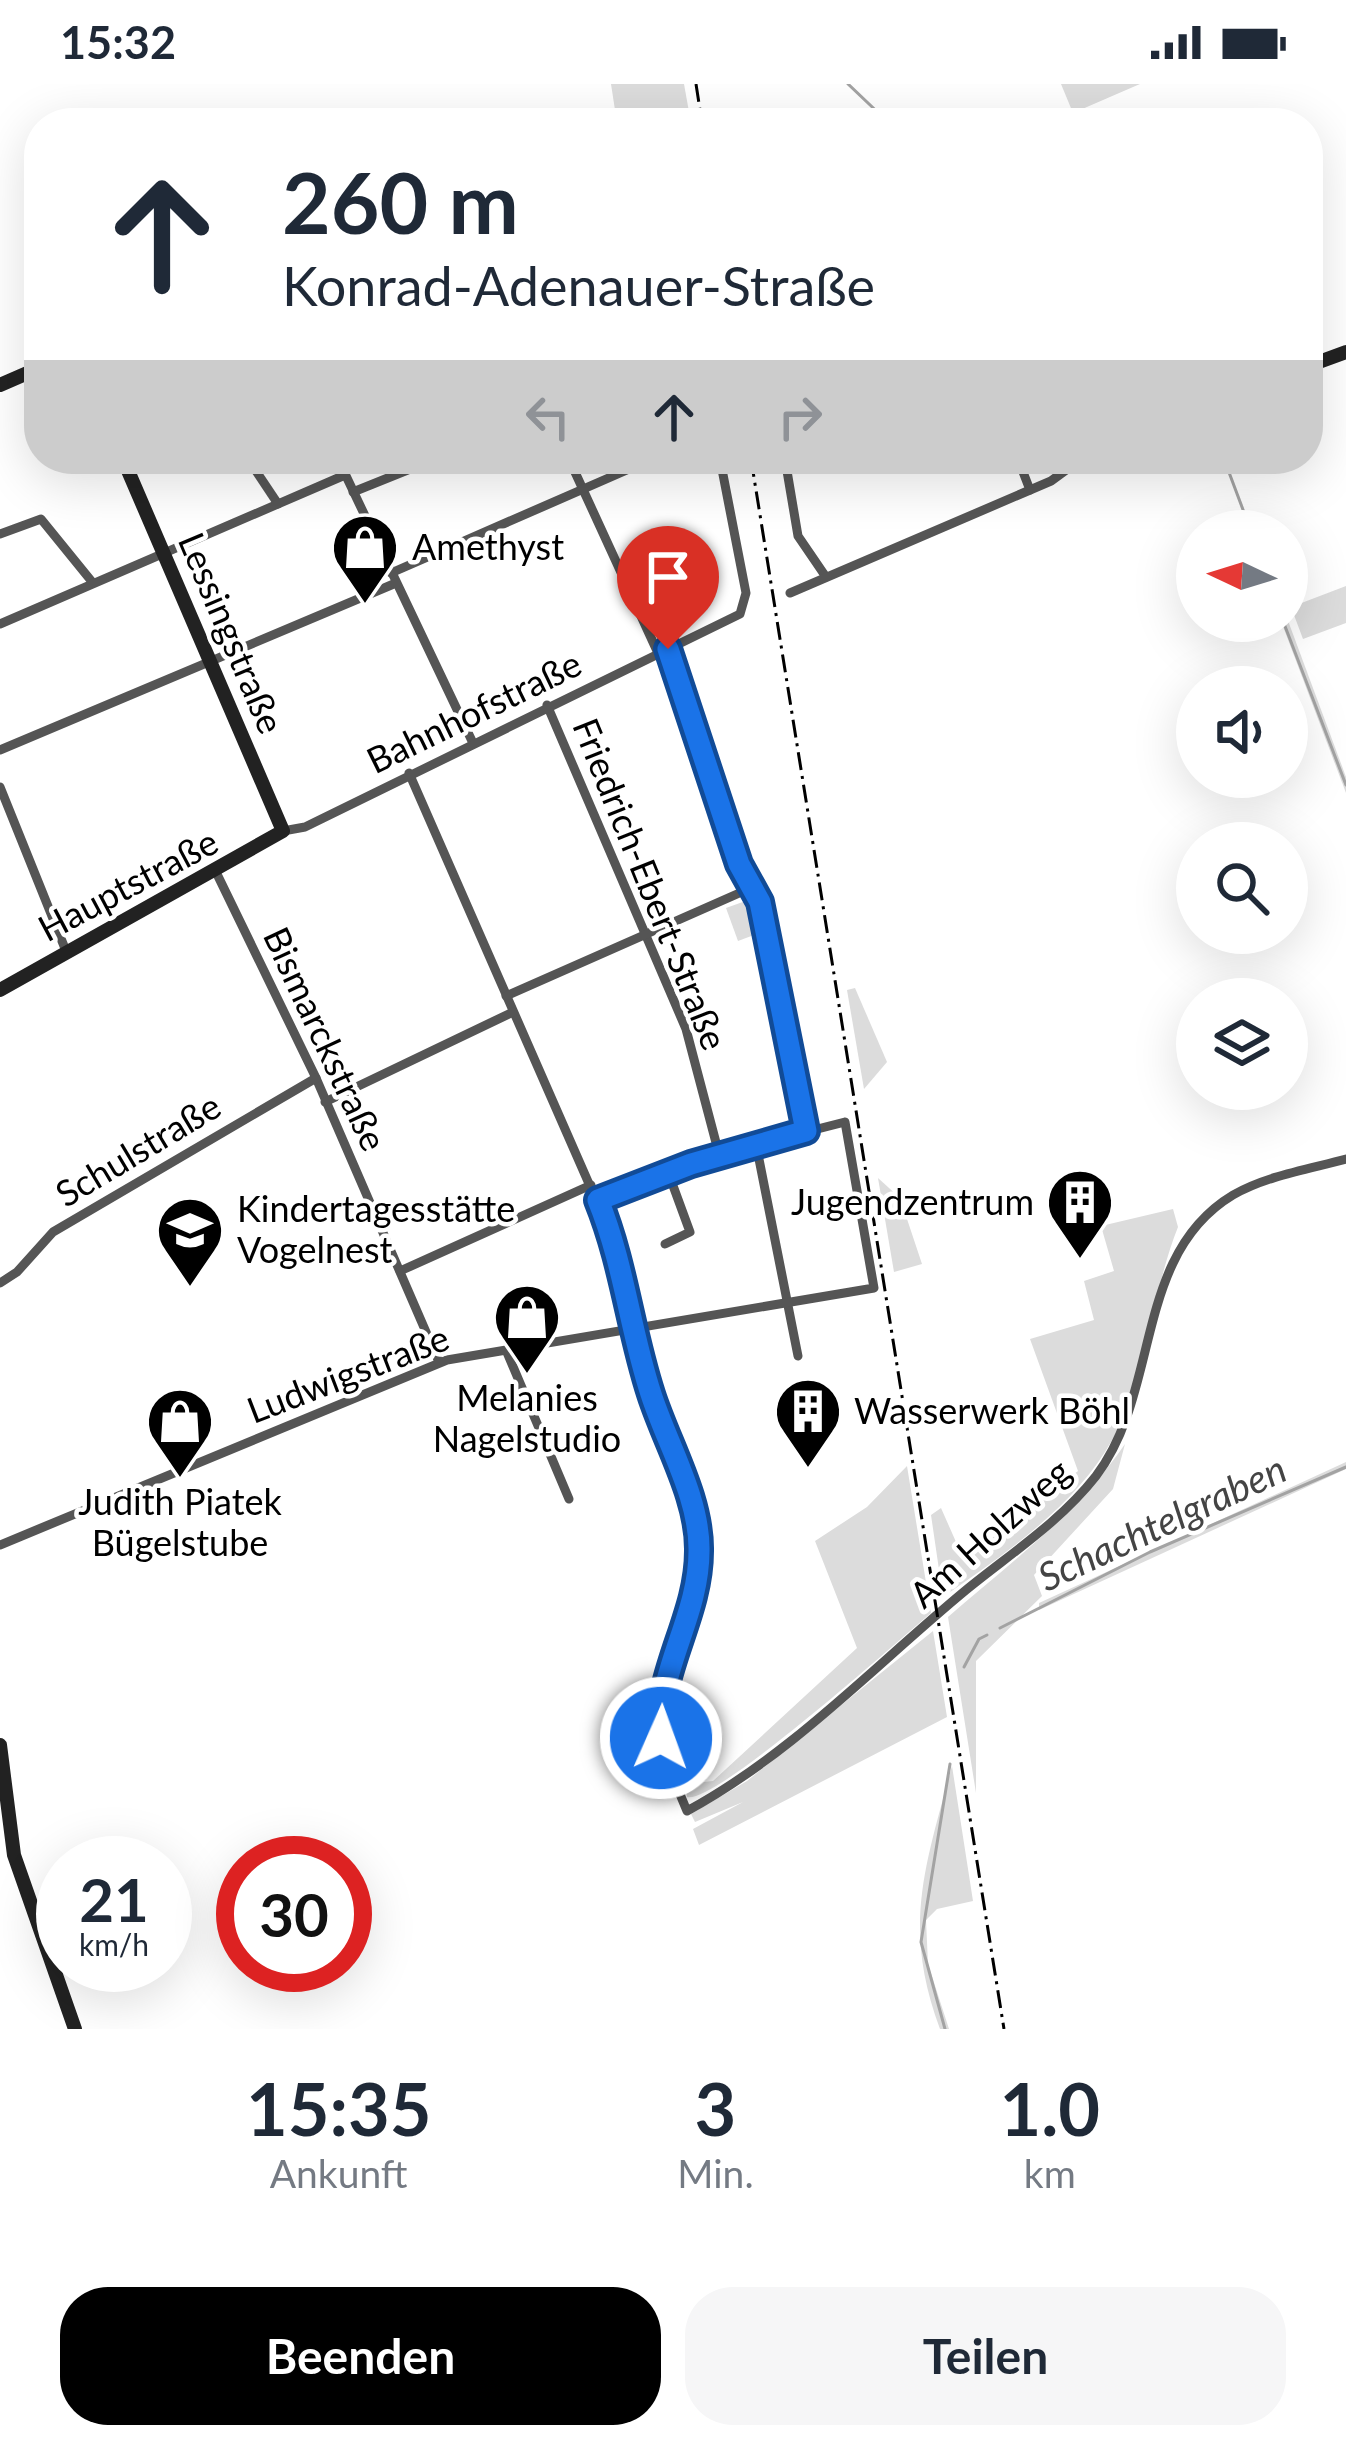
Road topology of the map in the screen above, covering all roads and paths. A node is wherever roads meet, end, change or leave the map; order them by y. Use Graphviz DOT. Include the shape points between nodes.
graph roads {
  1 [pos="130,474"];
  2 [pos="258,474"];
  3 [pos="398,474"];
  4 [pos="575,474"];
  5 [pos="618,474"];
  6 [pos="722,474"];
  7 [pos="788,474"];
  8 [pos="1024,474"];
  9 [pos="1058,474"];
  10 [pos="345,475"];
  11 [pos="582,490"];
  12 [pos="1030,490"];
  13 [pos="353,492"];
  14 [pos="278,504"];
  15 [pos="0,534"];
  16 [pos="165,554"];
  17 [pos="826,577"];
  18 [pos="393,578"];
  19 [pos="93,583"];
  20 [pos="790,593"];
  21 [pos="0,624"];
  22 [pos="663,651"];
  23 [pos="211,662"];
  24 [pos="547,705"];
  25 [pos="472,741"];
  26 [pos="0,750"];
  27 [pos="409,773"];
  28 [pos="0,787"];
  29 [pos="283,831"];
  30 [pos="216,872"];
  31 [pos="753,886"];
  32 [pos="646,937"];
  33 [pos="66,950"];
  34 [pos="0,990"];
  35 [pos="506,997"];
  36 [pos="513,1012"];
  37 [pos="316,1078"];
  38 [pos="325,1102"];
  39 [pos="806,1131"];
  40 [pos="756,1144"];
  41 [pos="719,1154"];
  42 [pos="1346,1159"];
  43 [pos="668,1172"];
  44 [pos="591,1185"];
  45 [pos="598,1200"];
  46 [pos="665,1244"];
  47 [pos="400,1271"];
  48 [pos="0,1283"];
  49 [pos="787,1303"];
  50 [pos="636,1330"];
  51 [pos="506,1350"];
  52 [pos="798,1355"];
  53 [pos="439,1363"];
  54 [pos="569,1499"];
  55 [pos="0,1545"];
  56 [pos="0,1745"];
  57 [pos="75,2029"];
  1 -- 16 [label="street, Lessingstraße"];
  2 -- 14 [label="street"];
  3 -- 13 [label="street"];
  4 -- 11 [label="street"];
  5 -- 11 [label="street"];
  6 -- 22 [label="street, Bahnhofstraße" via="744,610"];
  7 -- 17 [label="street" via="802,548"];
  8 -- 12 [label="street"];
  9 -- 12 [label="street"];
  10 -- 13 [label="street"];
  10 -- 14 [label="street"];
  11 -- 18 [label="street"];
  11 -- 22 [label="street"];
  12 -- 17 [label="street"];
  13 -- 18 [label="street"];
  14 -- 16 [label="street"];
  15 -- 19 [label="street" via="41,519"];
  16 -- 19 [label="street"];
  16 -- 23 [label="street, Lessingstraße"];
  17 -- 20 [label="street"];
  18 -- 23 [label="street"];
  18 -- 25 [label="street"];
  19 -- 21 [label="street"];
  22 -- 24 [label="street, Bahnhofstraße"];
  22 -- 31 [label="street"];
  23 -- 26 [label="street"];
  23 -- 29 [label="street, Lessingstraße"];
  24 -- 25 [label="street, Bahnhofstraße"];
  24 -- 32 [label="street, Friedrich-Ebert-Straße"];
  25 -- 27 [label="street, Bahnhofstraße"];
  27 -- 29 [label="street, Bahnhofstraße"];
  27 -- 35 [label="street"];
  28 -- 33 [label="street"];
  29 -- 30 [label="street, Hauptstraße"];
  30 -- 33 [label="street, Hauptstraße"];
  30 -- 37 [label="street, Bismarckstraße"];
  31 -- 32 [label="street"];
  31 -- 39 [label="street" via="777,967"];
  32 -- 35 [label="street"];
  32 -- 41 [label="street, Friedrich-Ebert-Straße" via="692,1048"];
  33 -- 34 [label="street, Hauptstraße"];
  35 -- 36 [label="street"];
  36 -- 38 [label="street"];
  36 -- 44 [label="street"];
  37 -- 38 [label="street, Bismarckstraße"];
  37 -- 48 [label="street, Schulstraße" via="53,1232"];
  38 -- 47 [label="street, Bismarckstraße"];
  39 -- 40 [label="street"];
  39 -- 49 [label="street, Ludwigstraße" via="845,1122 874,1288"];
  40 -- 41 [label="street"];
  40 -- 49 [label="street"];
  41 -- 43 [label="street"];
  42 -- 50 [label="street, Am Holzweg" via="1254,1185 1196,1226 1165,1281 1127,1419 1071,1503 758,1766 687,1811 664,1756 659,1709 700,1548"];
  43 -- 45 [label="street"];
  43 -- 46 [label="street" via="690,1232"];
  44 -- 45 [label="street"];
  44 -- 47 [label="street"];
  45 -- 50 [label="street"];
  47 -- 53 [label="street, Bismarckstraße"];
  49 -- 50 [label="street, Ludwigstraße"];
  49 -- 52 [label="street"];
  50 -- 51 [label="street, Ludwigstraße"];
  51 -- 53 [label="street, Ludwigstraße"];
  51 -- 54 [label="street"];
  53 -- 55 [label="street, Ludwigstraße"];
  56 -- 57 [label="street" via="14,1855"];
}
